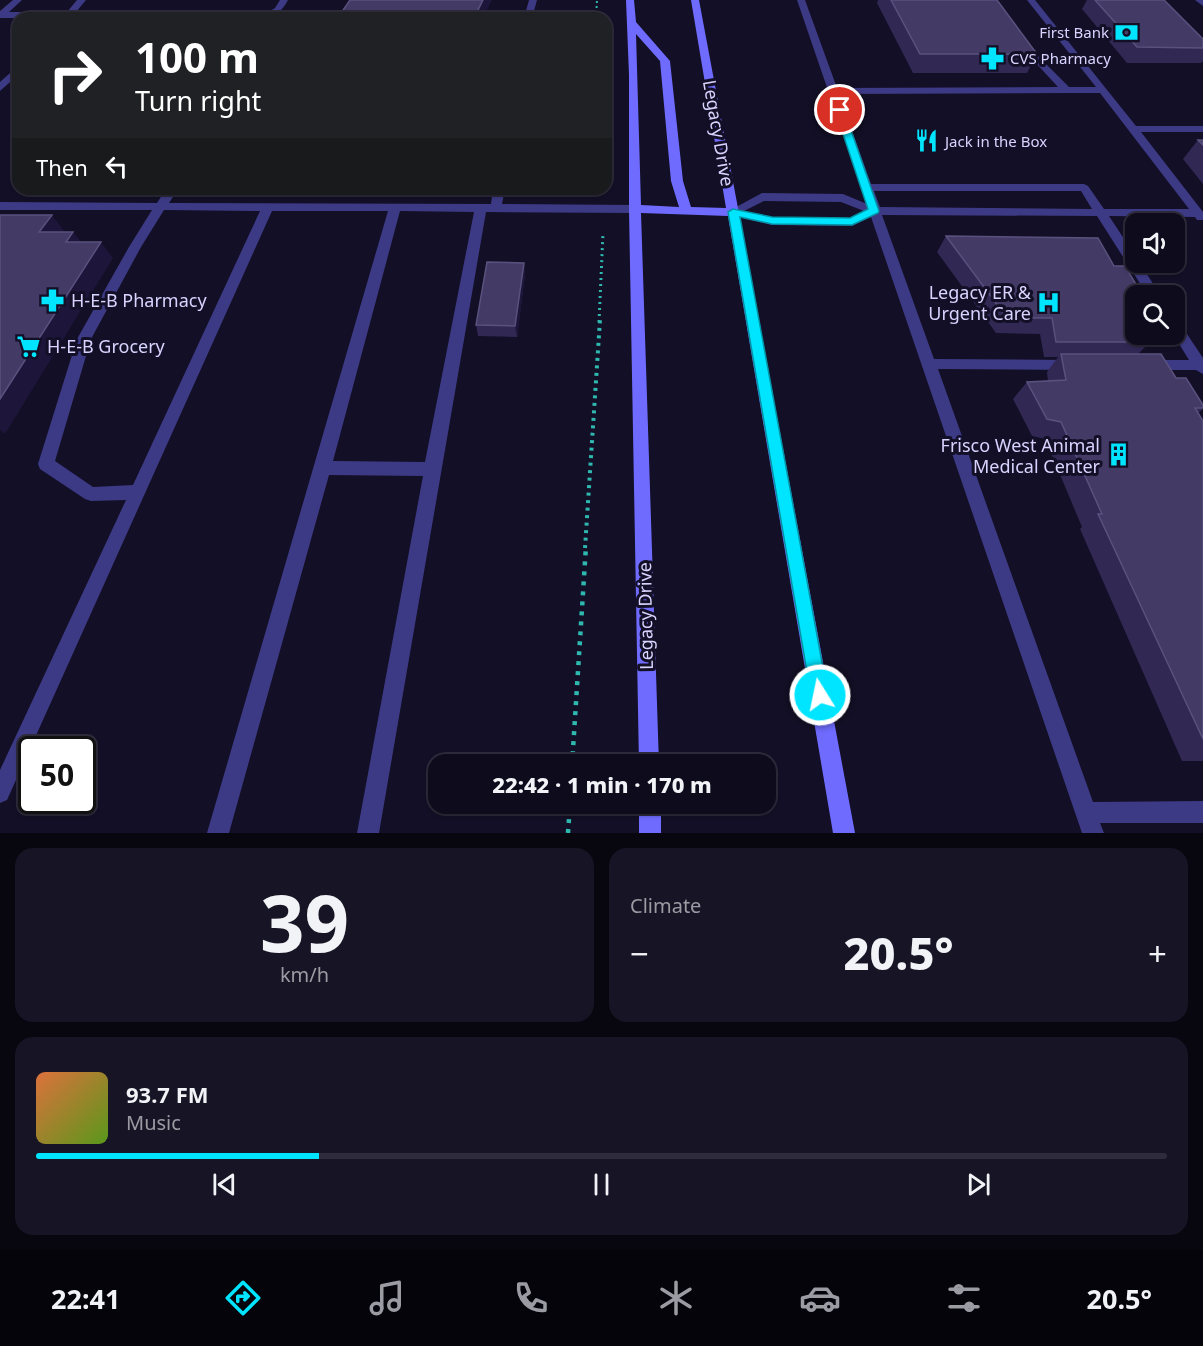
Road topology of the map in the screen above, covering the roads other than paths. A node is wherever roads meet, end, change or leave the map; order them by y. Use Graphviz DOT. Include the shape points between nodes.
graph roads {
  1 [pos="18,0"];
  2 [pos="82,0"];
  3 [pos="284,0"];
  4 [pos="630,0"];
  5 [pos="695,0"];
  6 [pos="801,0"];
  7 [pos="1031,0"];
  8 [pos="1199,0"];
  9 [pos="1203,3"];
  10 [pos="72,12"];
  11 [pos="274,12"];
  12 [pos="1,15"];
  13 [pos="630,21"];
  14 [pos="1019,39"];
  15 [pos="12,75"];
  16 [pos="0,88"];
  17 [pos="1103,90"];
  18 [pos="833,91"];
  19 [pos="1067,91"];
  20 [pos="1133,129"];
  21 [pos="1203,129"];
  22 [pos="867,187"];
  23 [pos="168,195"];
  24 [pos="496,195"];
  25 [pos="0,206"];
  26 [pos="161,207"];
  27 [pos="268,207"];
  28 [pos="395,207"];
  29 [pos="489,208"];
  30 [pos="635,209"];
  31 [pos="686,211"];
  32 [pos="874,211"];
  33 [pos="733,212"];
  34 [pos="1101,213"];
  35 [pos="1200,216"];
  36 [pos="1148,285"];
  37 [pos="1185,342"];
  38 [pos="928,364"];
  39 [pos="1082,365"];
  40 [pos="1129,365"];
  41 [pos="1202,367"];
  42 [pos="323,468"];
  43 [pos="432,469"];
  44 [pos="138,492"];
  45 [pos="649,754"];
  46 [pos="0,793"];
  47 [pos="1203,812"];
  48 [pos="650,814"];
  49 [pos="1090,823"];
  50 [pos="218,833"];
  51 [pos="368,833"];
  52 [pos="650,833"];
  53 [pos="844,833"];
  1 -- 12 [label="lane"];
  2 -- 10 [label="lane"];
  3 -- 11 [label="lane"];
  4 -- 13 [label="main road, Legacy Drive"];
  5 -- 33 [label="main road, Legacy Drive"];
  6 -- 18 [label="lane"];
  7 -- 17 [label="lane"];
  8 -- 9 [label="lane"];
  13 -- 30 [label="main road, Legacy Drive"];
  13 -- 31 [label="main road" via="664,61 677,181"];
  14 -- 19 [label="lane"];
  15 -- 16 [label="lane"];
  17 -- 19 [label="lane"];
  17 -- 20 [label="lane"];
  18 -- 19 [label="lane"];
  18 -- 22 [label="lane"];
  20 -- 21 [label="lane"];
  20 -- 35 [label="lane"];
  22 -- 32 [label="lane"];
  22 -- 34 [label="lane" via="1084,188"];
  23 -- 26 [label="lane"];
  24 -- 29 [label="lane"];
  25 -- 26 [label="lane"];
  26 -- 27 [label="lane"];
  26 -- 44 [label="lane" via="84,339 46,464 91,494"];
  27 -- 28 [label="lane"];
  27 -- 44 [label="lane"];
  28 -- 29 [label="lane"];
  28 -- 42 [label="lane"];
  29 -- 30 [label="lane"];
  29 -- 43 [label="lane"];
  30 -- 31 [label="main road"];
  30 -- 45 [label="main road, Legacy Drive"];
  31 -- 33 [label="main road"];
  32 -- 33 [label="lane" via="852,222 772,221"];
  32 -- 33 [label="lane" via="843,198 762,196"];
  32 -- 34 [label="lane"];
  32 -- 38 [label="lane"];
  33 -- 53 [label="main road, Legacy Drive"];
  34 -- 35 [label="lane"];
  34 -- 36 [label="lane"];
  37 -- 41 [label="lane"];
  38 -- 39 [label="lane"];
  38 -- 49 [label="lane"];
  40 -- 41 [label="lane"];
  42 -- 43 [label="lane"];
  42 -- 50 [label="lane"];
  43 -- 51 [label="lane"];
  44 -- 46 [label="lane"];
  47 -- 49 [label="lane"];
  48 -- 52 [label="main road"];
}
